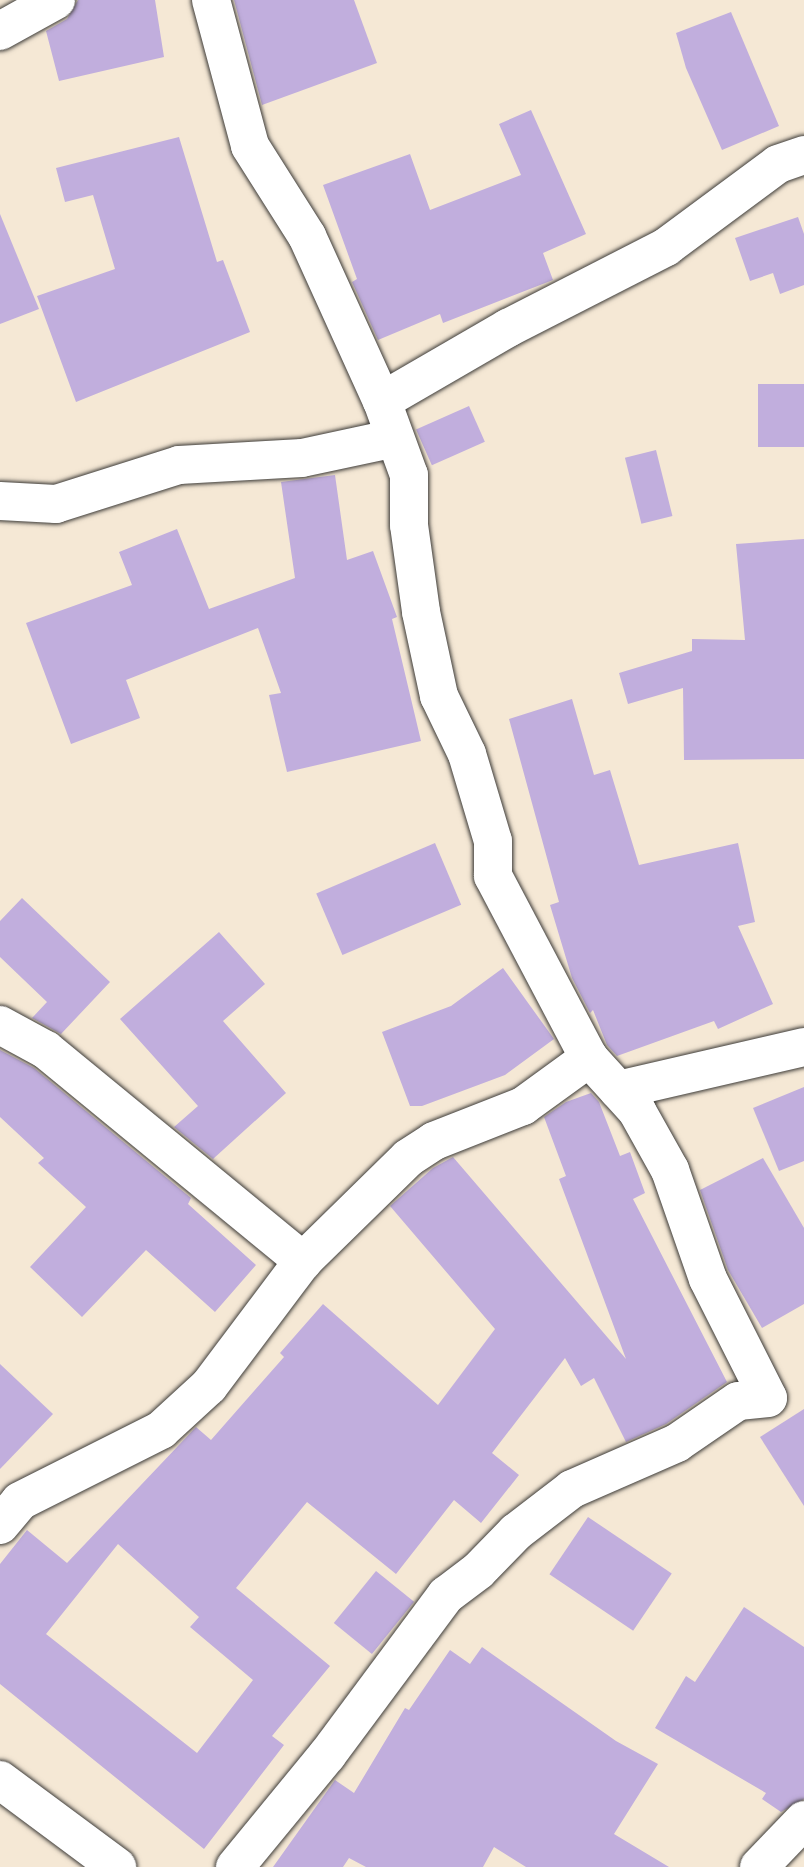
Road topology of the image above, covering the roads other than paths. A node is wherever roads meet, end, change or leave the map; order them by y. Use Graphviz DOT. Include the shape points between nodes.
graph roads {
  1 [pos="56,0"];
  2 [pos="211,0"];
  3 [pos="0,31"];
  4 [pos="804,155"];
  5 [pos="382,401"];
  6 [pos="395,438"];
  7 [pos="0,501"];
  8 [pos="0,1025"];
  9 [pos="804,1047"];
  10 [pos="589,1058"];
  11 [pos="618,1090"];
  12 [pos="303,1261"];
  13 [pos="0,1525"];
  14 [pos="0,1780"];
  15 [pos="804,1820"];
  16 [pos="117,1867"];
  17 [pos="235,1867"];
  18 [pos="760,1867"];
  1 -- 3 [label="street"];
  2 -- 5 [label="street" via="250,146 307,236"];
  4 -- 5 [label="street" via="778,164 666,247 508,328"];
  5 -- 6 [label="street"];
  6 -- 7 [label="street" via="302,457 179,465 56,504"];
  6 -- 10 [label="street" via="409,475 409,525 439,696 467,754 493,841 493,876"];
  8 -- 12 [label="street" via="46,1050"];
  9 -- 11 [label="street"];
  10 -- 11 [label="street"];
  10 -- 12 [label="street" via="523,1106 434,1141 408,1158"];
  11 -- 17 [label="street" via="637,1111 670,1171 708,1279 768,1398 738,1402 677,1443 572,1489 516,1532 478,1571 446,1595 327,1755"];
  12 -- 13 [label="street" via="209,1386 161,1430 20,1501"];
  14 -- 16 [label="street"];
  15 -- 18 [label="street"];
}
